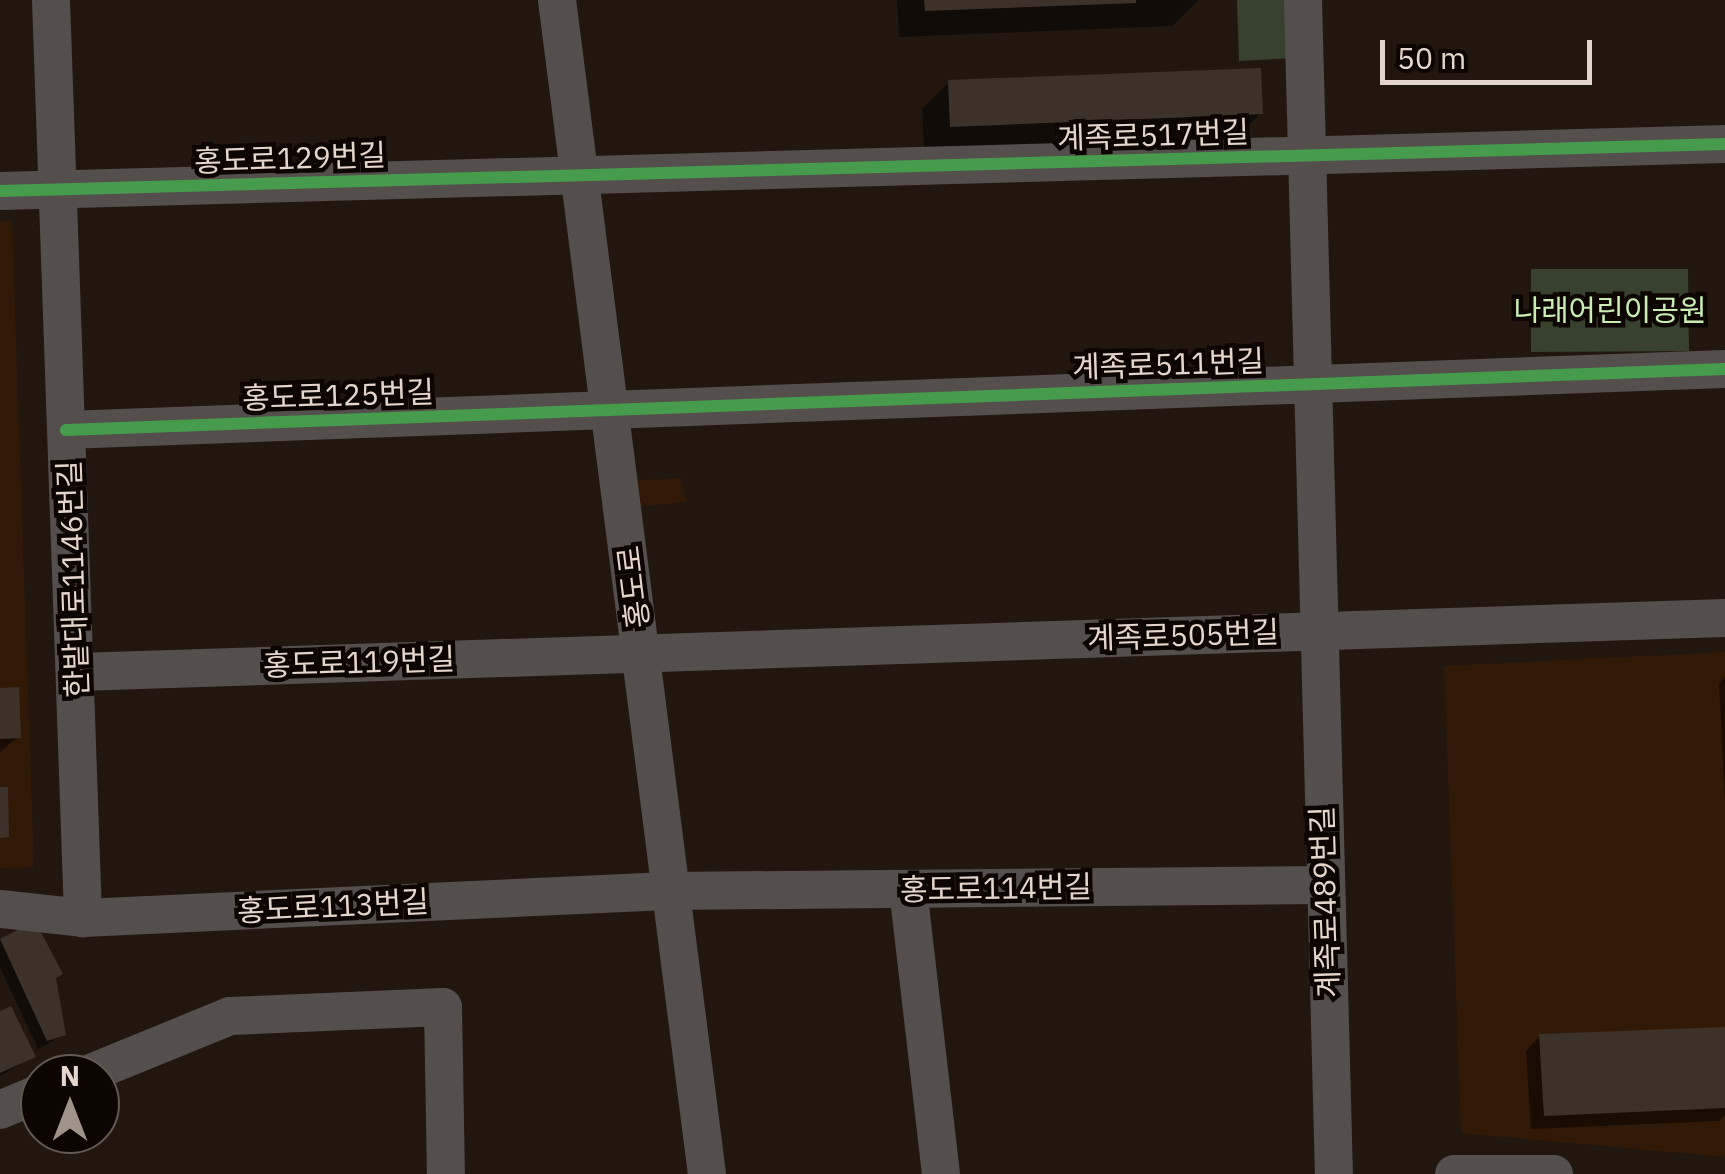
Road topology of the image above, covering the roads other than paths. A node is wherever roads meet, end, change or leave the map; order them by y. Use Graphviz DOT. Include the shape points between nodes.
graph roads {
  1 [pos="51,0"];
  2 [pos="557,0"];
  3 [pos="1303,0"];
  4 [pos="1725,144"];
  5 [pos="1308,156"];
  6 [pos="582,176"];
  7 [pos="59,189"];
  8 [pos="0,191"];
  9 [pos="1725,369"];
  10 [pos="1317,384"];
  11 [pos="612,410"];
  12 [pos="66,430"];
  13 [pos="1725,618"];
  14 [pos="1316,631"];
  15 [pos="641,652"];
  16 [pos="78,672"];
  17 [pos="1325,885"];
  18 [pos="908,889"];
  19 [pos="666,891"];
  20 [pos="0,909"];
  21 [pos="83,918"];
  22 [pos="120,1061"];
  23 [pos="1461,1173"];
  24 [pos="446,1174"];
  25 [pos="707,1174"];
  26 [pos="940,1174"];
  27 [pos="1334,1174"];
  28 [pos="1554,1174"];
  1 -- 7 [label="street, 한밭대로1146번길"];
  2 -- 6 [label="street, 홍도로"];
  3 -- 5 [label="street, 계족로489번길"];
  4 -- 5 [label="street, 계족로517번길"];
  5 -- 6 [label="street, 계족로517번길"];
  5 -- 10 [label="street, 계족로489번길"];
  6 -- 7 [label="street, 홍도로129번길"];
  6 -- 11 [label="street, 홍도로"];
  7 -- 8 [label="street, 홍도로129번길"];
  7 -- 12 [label="street, 한밭대로1146번길"];
  9 -- 10 [label="street, 계족로511번길"];
  10 -- 11 [label="street, 계족로511번길"];
  10 -- 14 [label="street, 계족로489번길"];
  11 -- 12 [label="street, 홍도로125번길"];
  11 -- 15 [label="street, 홍도로"];
  12 -- 16 [label="street, 한밭대로1146번길"];
  13 -- 14 [label="street, 계족로505번길"];
  14 -- 15 [label="street, 계족로505번길"];
  14 -- 17 [label="street, 계족로489번길"];
  15 -- 16 [label="street, 홍도로119번길"];
  15 -- 19 [label="street, 홍도로"];
  16 -- 21 [label="street, 한밭대로1146번길"];
  17 -- 18 [label="street, 홍도로114번길"];
  17 -- 27 [label="street, 계족로489번길"];
  18 -- 19 [label="street, 홍도로114번길"];
  18 -- 26 [label="street"];
  19 -- 21 [label="street, 홍도로113번길"];
  19 -- 25 [label="street, 홍도로"];
  20 -- 21 [label="street, 홍도로113번길"];
  22 -- 24 [label="street" via="230,1016 443,1007"];
  23 -- 28 [label="street"];
}
